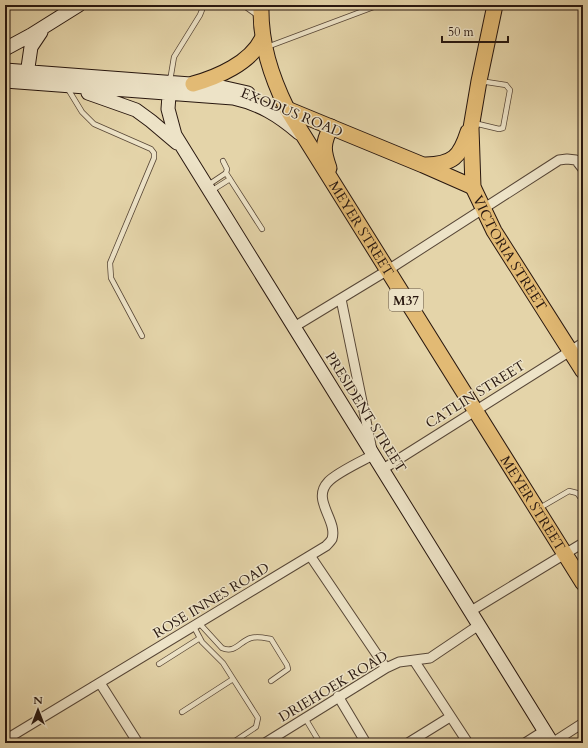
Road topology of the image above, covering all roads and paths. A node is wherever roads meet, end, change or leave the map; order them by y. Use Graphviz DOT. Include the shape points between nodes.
graph roads {
  1 [pos="79,5"];
  2 [pos="204,5"];
  3 [pos="243,5"];
  4 [pos="379,5"];
  5 [pos="495,5"];
  6 [pos="261,12"];
  7 [pos="46,26"];
  8 [pos="263,44"];
  9 [pos="5,49"];
  10 [pos="5,70"];
  11 [pos="26,77"];
  12 [pos="5,81"];
  13 [pos="479,81"];
  14 [pos="192,84"];
  15 [pos="70,86"];
  16 [pos="170,88"];
  17 [pos="287,109"];
  18 [pos="472,125"];
  19 [pos="331,128"];
  20 [pos="304,137"];
  21 [pos="183,148"];
  22 [pos="223,161"];
  23 [pos="423,165"];
  24 [pos="583,169"];
  25 [pos="226,173"];
  26 [pos="230,179"];
  27 [pos="334,186"];
  28 [pos="473,187"];
  29 [pos="208,189"];
  30 [pos="483,209"];
  31 [pos="262,229"];
  32 [pos="388,270"];
  33 [pos="341,299"];
  34 [pos="294,327"];
  35 [pos="142,336"];
  36 [pos="583,343"];
  37 [pos="570,351"];
  38 [pos="583,372"];
  39 [pos="475,410"];
  40 [pos="373,455"];
  41 [pos="383,469"];
  42 [pos="583,501"];
  43 [pos="537,509"];
  44 [pos="583,543"];
  45 [pos="565,554"];
  46 [pos="311,557"];
  47 [pos="583,583"];
  48 [pos="471,611"];
  49 [pos="480,624"];
  50 [pos="197,625"];
  51 [pos="200,638"];
  52 [pos="415,662"];
  53 [pos="159,664"];
  54 [pos="386,668"];
  55 [pos="233,679"];
  56 [pos="271,681"];
  57 [pos="100,683"];
  58 [pos="338,696"];
  59 [pos="182,712"];
  60 [pos="450,717"];
  61 [pos="305,718"];
  62 [pos="583,723"];
  63 [pos="544,730"];
  64 [pos="5,740"];
  65 [pos="138,743"];
  66 [pos="232,743"];
  67 [pos="265,743"];
  68 [pos="320,743"];
  69 [pos="366,743"];
  70 [pos="408,743"];
  71 [pos="468,743"];
  72 [pos="525,743"];
  73 [pos="552,743"];
  1 -- 7 [label="street"];
  2 -- 16 [label="lane" via="174,57"];
  3 -- 6 [label="lane" via="255,13"];
  4 -- 8 [label="lane"];
  5 -- 13 [label="main road, VICTORIA STREET"];
  6 -- 8 [label="main road, MEYER STREET / M37"];
  7 -- 9 [label="street"];
  7 -- 11 [label="street" via="31,47"];
  8 -- 14 [label="main road" via="252,54 215,77"];
  8 -- 17 [label="main road, MEYER STREET / M37" via="274,81"];
  10 -- 11 [label="street, EXODUS ROAD"];
  11 -- 12 [label="street, EXODUS ROAD"];
  11 -- 15 [label="street, EXODUS ROAD"];
  11 -- 16 [label="street, EXODUS ROAD"];
  13 -- 18 [label="main road, VICTORIA STREET"];
  13 -- 18 [label="lane" via="506,86 510,90 508,105 502,128"];
  14 -- 16 [label="street, EXODUS ROAD"];
  14 -- 17 [label="street, EXODUS ROAD" via="239,90"];
  15 -- 16 [label="street, EXODUS ROAD"];
  15 -- 21 [label="street" via="136,110"];
  15 -- 35 [label="lane" via="82,112 94,124 151,149 154,153 109,271"];
  16 -- 20 [label="street, EXODUS ROAD" via="243,100 262,106 278,115"];
  16 -- 21 [label="street, PRESIDENT STREET" via="170,122"];
  17 -- 19 [label="main road, EXODUS ROAD"];
  17 -- 20 [label="main road, MEYER STREET / M37"];
  18 -- 23 [label="main road" via="453,160"];
  18 -- 28 [label="main road, VICTORIA STREET"];
  19 -- 23 [label="main road, EXODUS ROAD"];
  19 -- 27 [label="main road" via="324,139 324,149"];
  20 -- 27 [label="main road, MEYER STREET / M37"];
  21 -- 29 [label="street, PRESIDENT STREET"];
  22 -- 25 [label="lane"];
  23 -- 28 [label="main road, EXODUS ROAD"];
  24 -- 30 [label="street" via="576,160 559,160"];
  25 -- 26 [label="lane"];
  25 -- 29 [label="lane"];
  26 -- 29 [label="lane"];
  26 -- 31 [label="lane"];
  27 -- 32 [label="main road, MEYER STREET / M37"];
  28 -- 30 [label="main road, VICTORIA STREET"];
  29 -- 34 [label="street, PRESIDENT STREET"];
  30 -- 32 [label="street"];
  30 -- 37 [label="main road, VICTORIA STREET" via="494,232"];
  32 -- 33 [label="street"];
  32 -- 39 [label="main road, MEYER STREET / M37"];
  33 -- 34 [label="street"];
  33 -- 40 [label="street"];
  34 -- 40 [label="street, PRESIDENT STREET"];
  36 -- 37 [label="street, CATLIN STREET"];
  37 -- 38 [label="main road, VICTORIA STREET"];
  37 -- 39 [label="street, CATLIN STREET"];
  39 -- 41 [label="street, CATLIN STREET"];
  39 -- 43 [label="main road, MEYER STREET / M37"];
  40 -- 41 [label="street, PRESIDENT STREET"];
  40 -- 46 [label="street, ROSE INNES ROAD" via="328,482 322,491 332,529 332,539"];
  41 -- 48 [label="street, PRESIDENT STREET"];
  42 -- 43 [label="lane" via="577,493 569,491"];
  43 -- 45 [label="main road, MEYER STREET / M37"];
  44 -- 45 [label="street"];
  45 -- 47 [label="main road, MEYER STREET / M37"];
  45 -- 48 [label="street"];
  46 -- 50 [label="street, ROSE INNES ROAD"];
  46 -- 54 [label="street"];
  48 -- 49 [label="street, PRESIDENT STREET"];
  49 -- 52 [label="street, DRIEHOEK ROAD" via="430,658"];
  49 -- 63 [label="street, PRESIDENT STREET"];
  50 -- 51 [label="lane"];
  50 -- 56 [label="lane" via="227,650 252,638 271,639 288,669"];
  50 -- 57 [label="street, ROSE INNES ROAD"];
  51 -- 53 [label="lane"];
  51 -- 55 [label="lane" via="220,658"];
  52 -- 54 [label="street, DRIEHOEK ROAD" via="399,662"];
  52 -- 60 [label="street"];
  54 -- 58 [label="street, DRIEHOEK ROAD"];
  55 -- 59 [label="lane"];
  55 -- 66 [label="lane" via="258,718 258,724"];
  57 -- 64 [label="street, ROSE INNES ROAD"];
  57 -- 65 [label="street"];
  58 -- 61 [label="street, DRIEHOEK ROAD"];
  58 -- 69 [label="street"];
  60 -- 70 [label="street"];
  60 -- 71 [label="street"];
  61 -- 67 [label="street, DRIEHOEK ROAD"];
  61 -- 68 [label="lane"];
  62 -- 73 [label="street"];
  63 -- 72 [label="street"];
  63 -- 73 [label="street, PRESIDENT STREET"];
}
